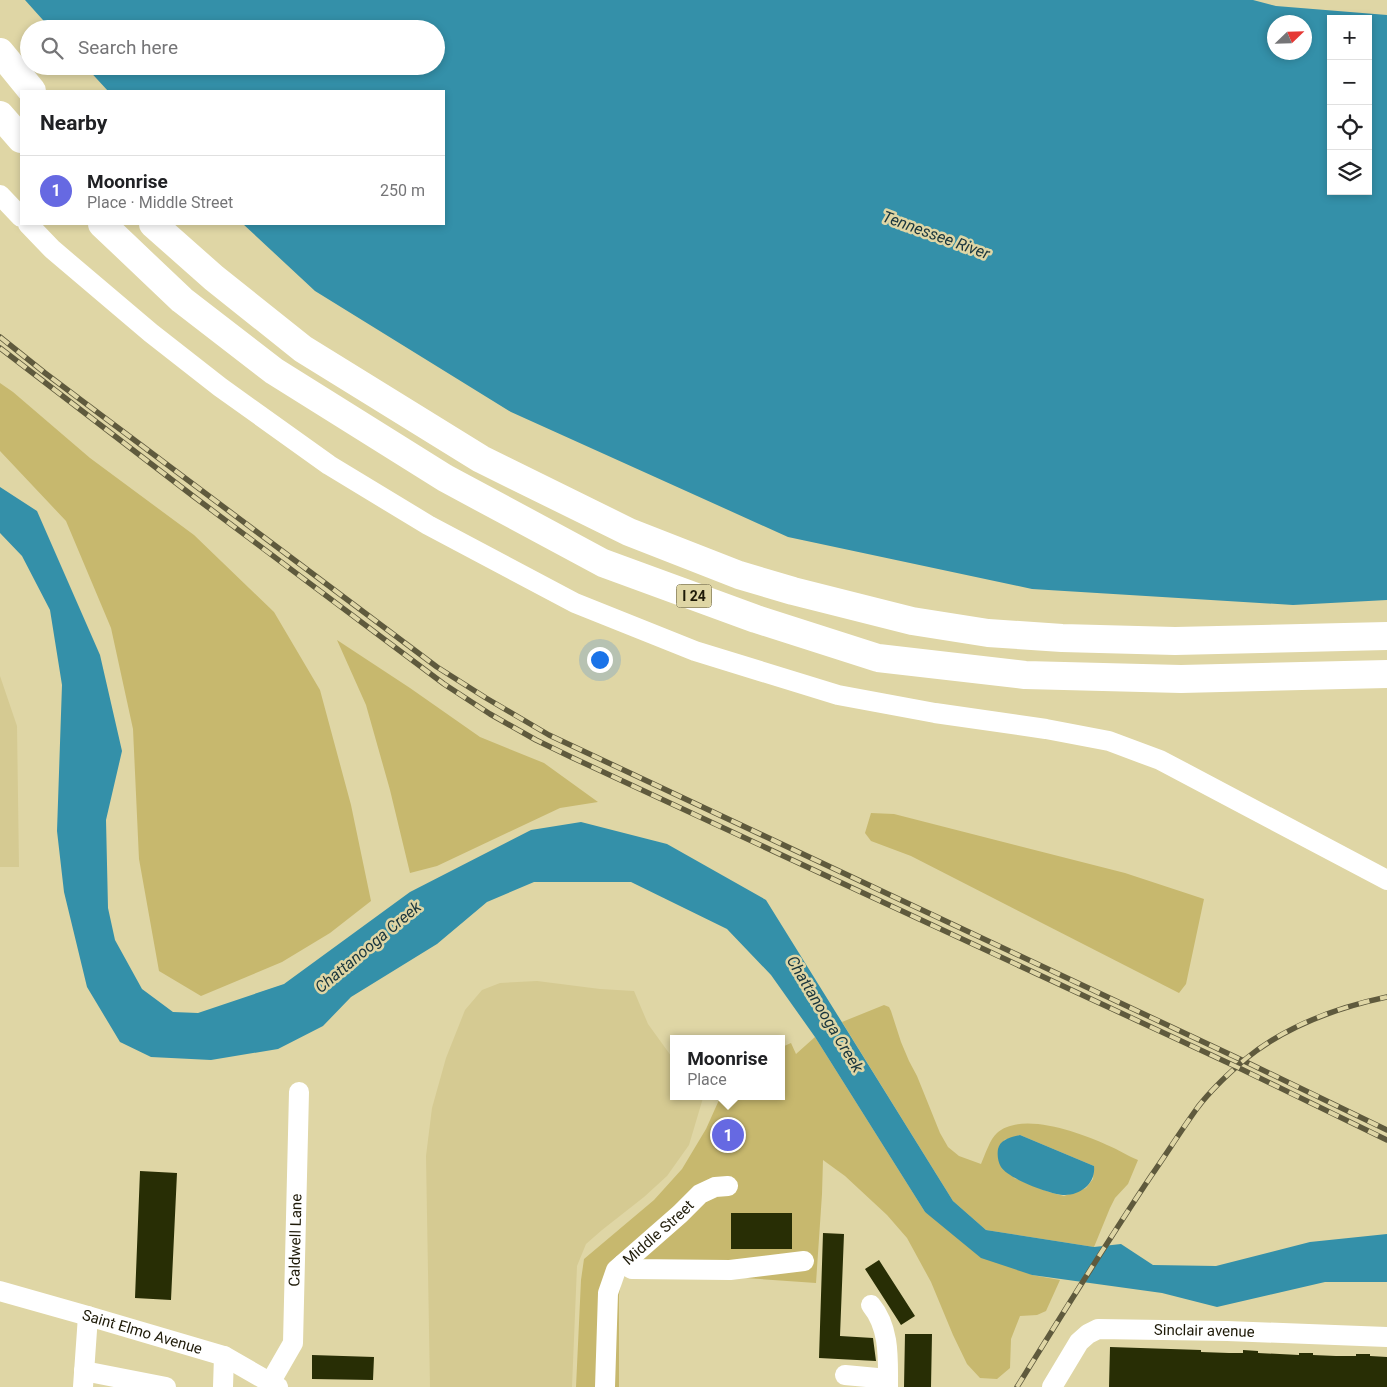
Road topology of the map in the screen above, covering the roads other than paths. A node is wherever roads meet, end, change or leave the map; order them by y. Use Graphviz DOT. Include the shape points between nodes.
graph roads {
  1 [pos="0,52"];
  2 [pos="31,90"];
  3 [pos="0,115"];
  4 [pos="20,138"];
  5 [pos="0,195"];
  6 [pos="20,216"];
  7 [pos="29,225"];
  8 [pos="103,225"];
  9 [pos="154,225"];
  10 [pos="1387,636"];
  11 [pos="1387,674"];
  12 [pos="1387,880"];
  13 [pos="299,1092"];
  14 [pos="728,1186"];
  15 [pos="804,1261"];
  16 [pos="623,1264"];
  17 [pos="0,1291"];
  18 [pos="871,1304"];
  19 [pos="88,1316"];
  20 [pos="1387,1337"];
  21 [pos="224,1356"];
  22 [pos="845,1375"];
  23 [pos="83,1379"];
  24 [pos="888,1383"];
  25 [pos="274,1385"];
  26 [pos="166,1387"];
  27 [pos="223,1387"];
  28 [pos="604,1387"];
  29 [pos="1052,1387"];
  1 -- 2 [label="highway"];
  3 -- 4 [label="highway"];
  5 -- 6 [label="street"];
  7 -- 12 [label="street" via="52,249 151,333 329,465 428,525 575,603 695,651 838,695 1109,741 1160,760"];
  8 -- 11 [label="highway, I 24" via="182,300 274,371 445,478 603,563 756,619 878,658 1025,675 1180,679"];
  9 -- 10 [label="highway, I 24" via="303,349 481,459 629,532 739,575 912,621 988,633 1175,640"];
  13 -- 25 [label="street, Caldwell Lane" via="293,1344"];
  14 -- 16 [label="street, Middle Street" via="715,1187 700,1194"];
  15 -- 16 [label="street" via="730,1270 632,1269"];
  16 -- 28 [label="street, Middle Street" via="616,1270 608,1293"];
  17 -- 19 [label="street, Saint Elmo Avenue"];
  18 -- 24 [label="street" via="885,1332"];
  19 -- 21 [label="street, Saint Elmo Avenue"];
  19 -- 23 [label="street"];
  20 -- 29 [label="street, Sinclair avenue" via="1098,1329 1079,1342"];
  21 -- 25 [label="street, Saint Elmo Avenue"];
  21 -- 27 [label="street"];
  22 -- 24 [label="street"];
  23 -- 26 [label="street"];
}
